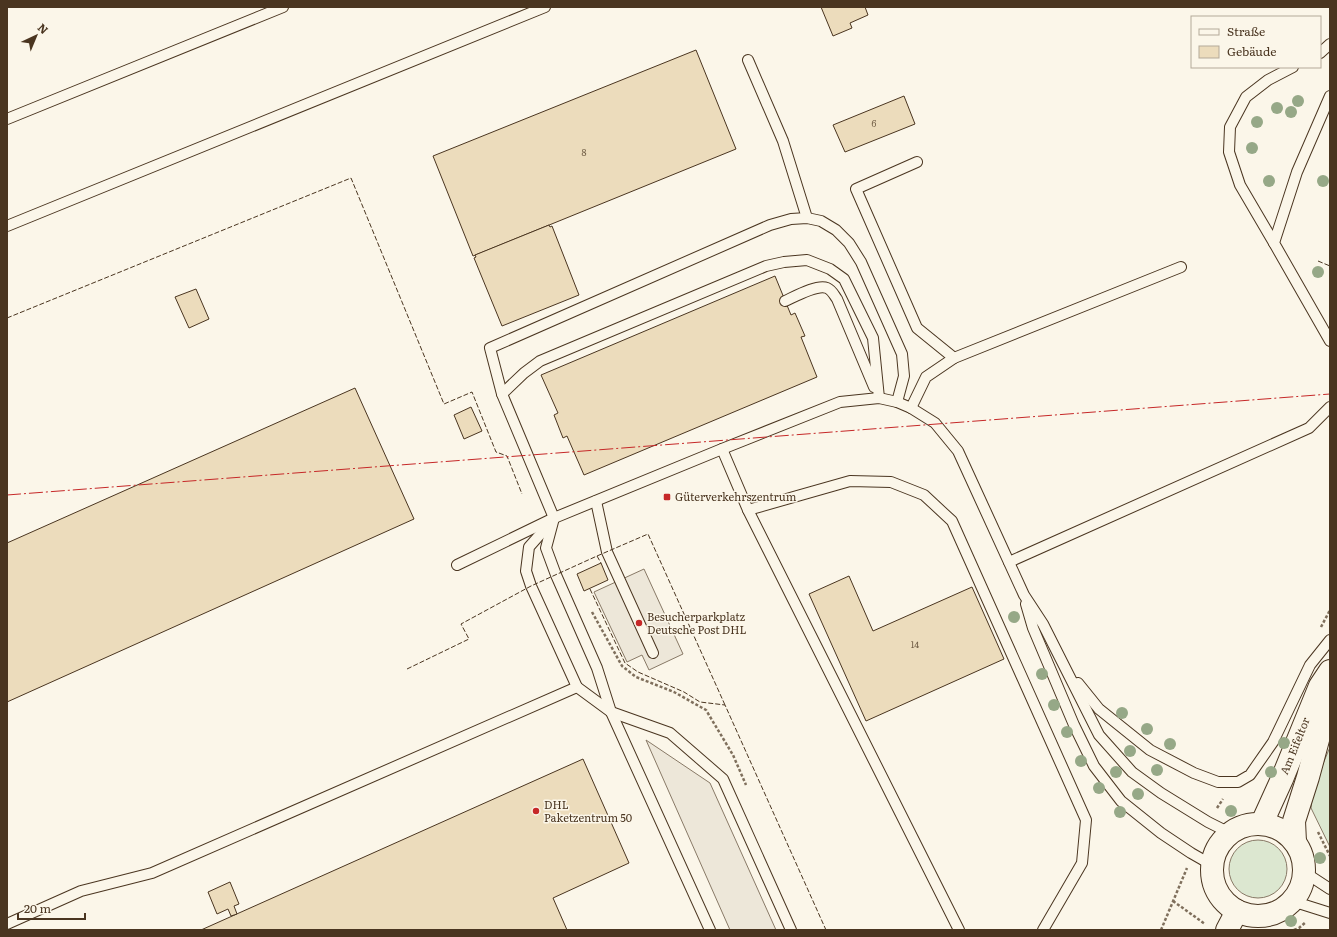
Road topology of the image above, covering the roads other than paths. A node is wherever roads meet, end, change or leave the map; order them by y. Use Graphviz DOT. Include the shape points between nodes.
graph roads {
  1 [pos="283,7"];
  2 [pos="545,7"];
  3 [pos="1330,44"];
  4 [pos="1321,53"];
  5 [pos="748,60"];
  6 [pos="1291,68"];
  7 [pos="1330,96"];
  8 [pos="7,119"];
  9 [pos="917,162"];
  10 [pos="807,218"];
  11 [pos="7,226"];
  12 [pos="1274,243"];
  13 [pos="1180,267"];
  14 [pos="785,301"];
  15 [pos="1330,341"];
  16 [pos="954,358"];
  17 [pos="502,394"];
  18 [pos="879,398"];
  19 [pos="896,402"];
  20 [pos="1330,407"];
  21 [pos="911,408"];
  22 [pos="722,449"];
  23 [pos="596,501"];
  24 [pos="748,510"];
  25 [pos="554,518"];
  26 [pos="1009,562"];
  27 [pos="457,565"];
  28 [pos="1024,595"];
  29 [pos="1330,640"];
  30 [pos="653,652"];
  31 [pos="1067,669"];
  32 [pos="1330,671"];
  33 [pos="577,687"];
  34 [pos="1330,695"];
  35 [pos="611,712"];
  36 [pos="1262,822"];
  37 [pos="1230,833"];
  38 [pos="1295,842"];
  39 [pos="1212,865"];
  40 [pos="1304,872"];
  41 [pos="1330,889"];
  42 [pos="1292,901"];
  43 [pos="1238,911"];
  44 [pos="1330,913"];
  45 [pos="7,924"];
  46 [pos="1217,928"];
  47 [pos="710,930"];
  48 [pos="791,930"];
  49 [pos="959,930"];
  50 [pos="1043,930"];
  1 -- 8 [label="lane"];
  2 -- 11 [label="lane"];
  3 -- 4 [label="lane"];
  5 -- 10 [label="lane" via="783,141"];
  6 -- 12 [label="lane" via="1268,80 1246,97 1230,127 1229,152 1240,185"];
  7 -- 12 [label="lane" via="1297,172"];
  9 -- 16 [label="lane" via="856,189 917,328"];
  10 -- 17 [label="lane" via="770,225 490,348"];
  10 -- 19 [label="lane" via="836,230 850,243 861,262 902,354 904,376"];
  12 -- 15 [label="lane"];
  13 -- 16 [label="lane"];
  14 -- 18 [label="lane" via="821,287 832,291"];
  16 -- 21 [label="lane" via="926,377"];
  17 -- 18 [label="lane" via="540,361 766,266 807,260 830,269 844,279 873,338"];
  17 -- 25 [label="lane"];
  18 -- 19 [label="lane"];
  18 -- 22 [label="lane" via="840,402"];
  19 -- 21 [label="lane"];
  20 -- 26 [label="lane" via="1309,428"];
  21 -- 26 [label="lane" via="934,423 958,451"];
  22 -- 23 [label="lane"];
  22 -- 24 [label="lane"];
  23 -- 25 [label="lane"];
  23 -- 30 [label="lane" via="607,552"];
  24 -- 49 [label="lane"];
  24 -- 50 [label="lane" via="850,481 891,482 924,495 952,521 1086,820 1082,863"];
  25 -- 27 [label="lane"];
  25 -- 33 [label="lane" via="529,547 526,571"];
  25 -- 35 [label="lane" via="546,548 597,668"];
  26 -- 28 [label="lane"];
  28 -- 31 [label="lane"];
  28 -- 39 [label="lane" via="1033,628 1094,766 1121,801 1161,833"];
  29 -- 31 [label="lane" via="1310,665 1273,742 1250,775 1238,782 1218,782 1194,774 1150,750 1099,709"];
  31 -- 37 [label="lane" via="1099,735 1132,772 1160,793"];
  32 -- 36 [label="main road, Am Eifeltor" via="1320,686"];
  33 -- 35 [label="lane"];
  33 -- 45 [label="lane" via="152,873 80,891"];
  34 -- 38 [label="main road, Am Eifeltor" via="1294,821"];
  35 -- 47 [label="lane"];
  35 -- 48 [label="lane" via="670,733 723,779"];
  36 -- 37 [label="main road, Am Eifeltor" via="1242,826"];
  36 -- 38 [label="main road, Am Eifeltor" via="1283,831"];
  37 -- 39 [label="main road, Am Eifeltor" via="1217,847"];
  38 -- 40 [label="main road, Am Eifeltor" via="1302,856"];
  39 -- 43 [label="main road, Am Eifeltor" via="1212,876 1220,896"];
  40 -- 41 [label="lane"];
  40 -- 42 [label="main road, Am Eifeltor" via="1301,888"];
  42 -- 43 [label="main road, Am Eifeltor" via="1272,914 1260,916"];
  42 -- 44 [label="lane"];
  43 -- 46 [label="main road"];
}
